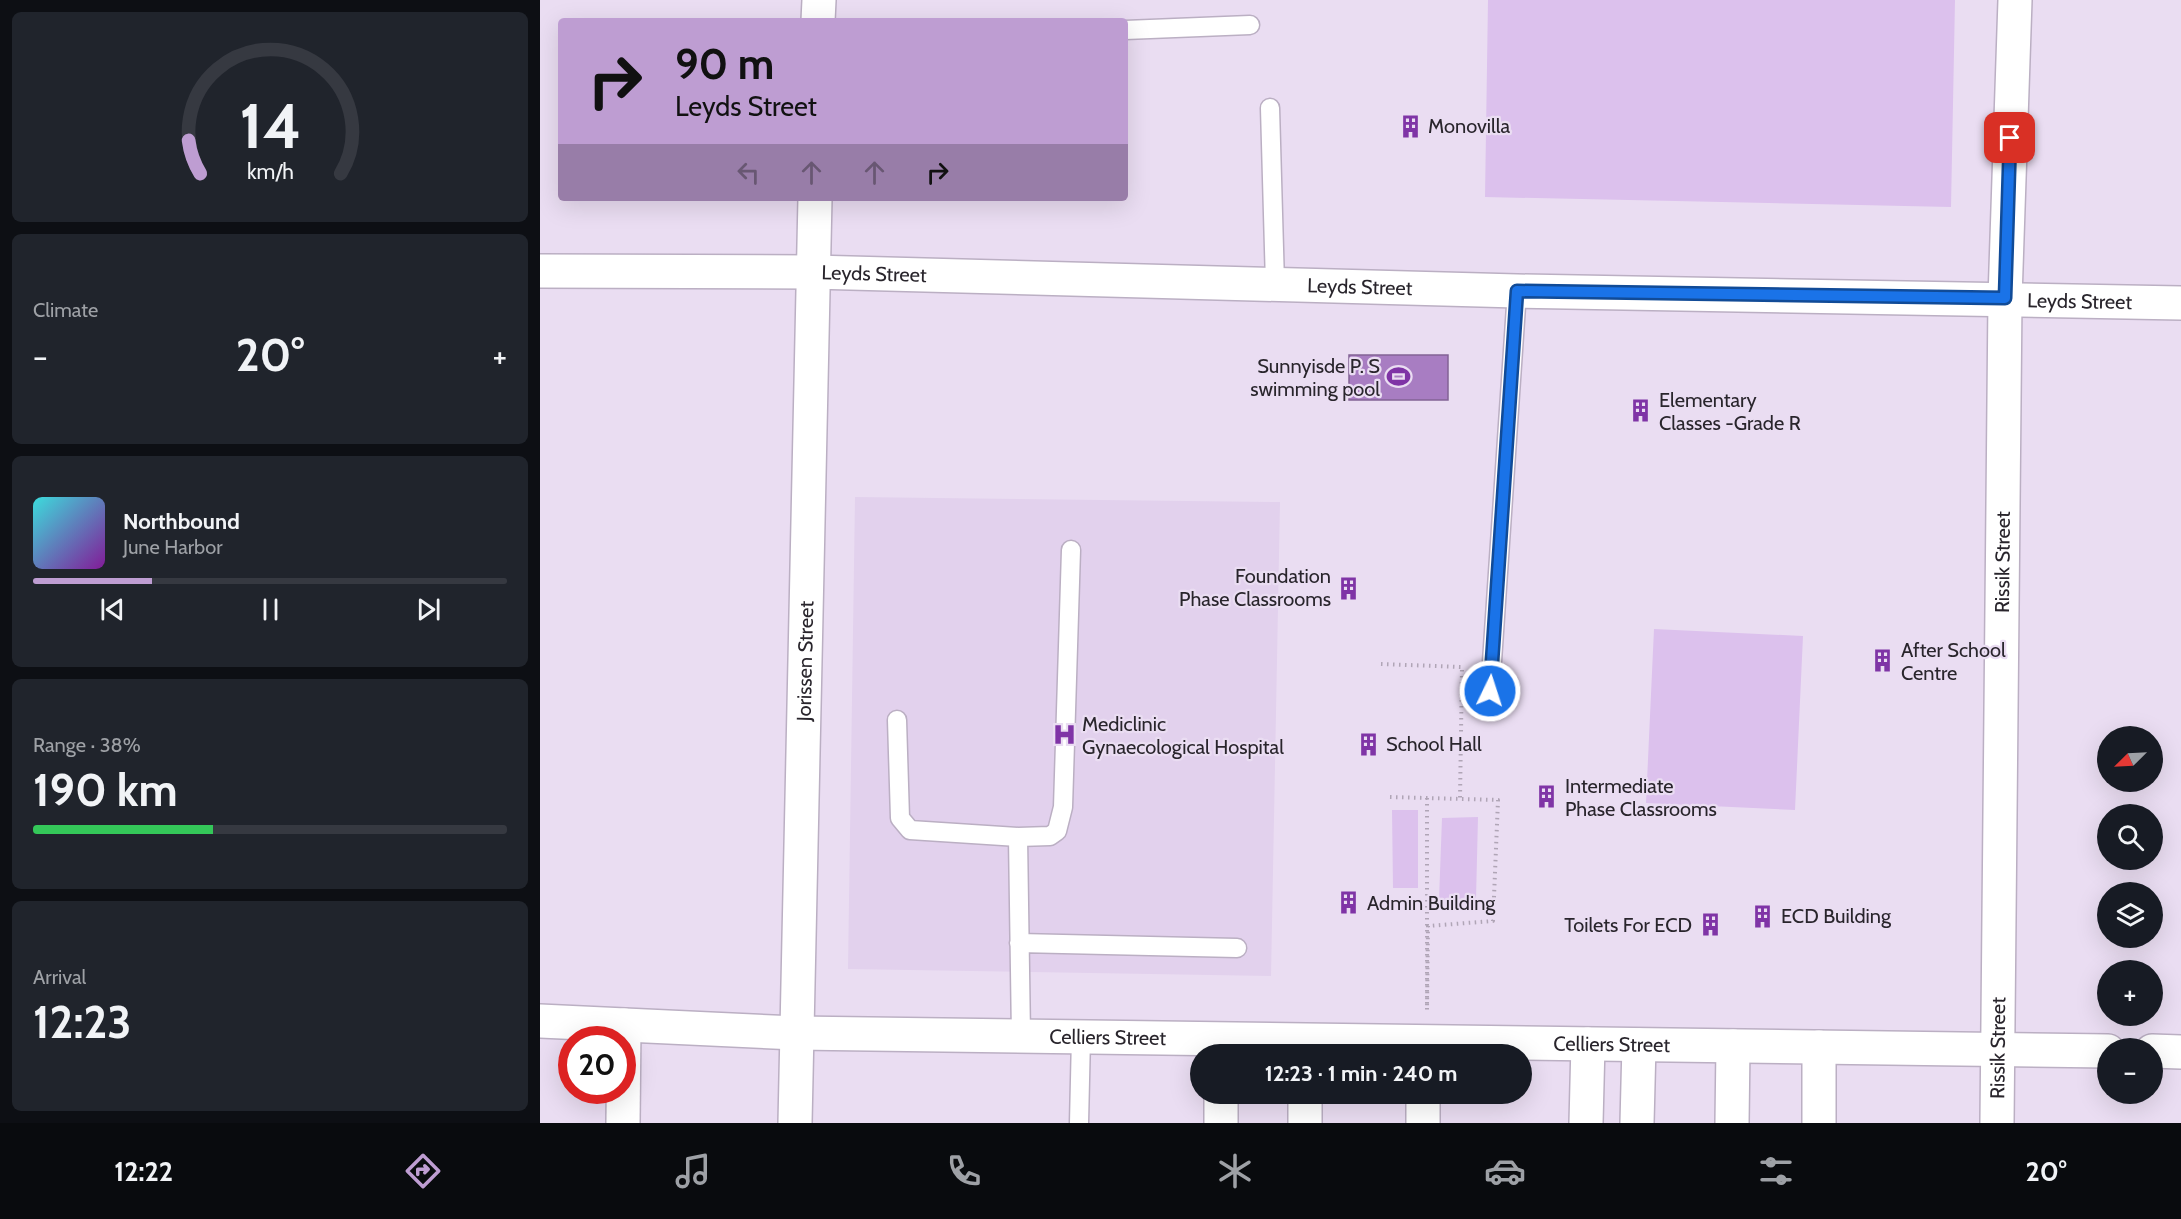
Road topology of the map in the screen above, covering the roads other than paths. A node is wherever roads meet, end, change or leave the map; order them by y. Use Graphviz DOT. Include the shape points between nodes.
graph roads {
  1 [pos="819,0"];
  2 [pos="2015,0"];
  3 [pos="818,18"];
  4 [pos="1250,25"];
  5 [pos="1128,30"];
  6 [pos="1270,108"];
  7 [pos="815,201"];
  8 [pos="540,271"];
  9 [pos="813,272"];
  10 [pos="1275,284"];
  11 [pos="1517,291"];
  12 [pos="2005,298"];
  13 [pos="2181,303"];
  14 [pos="1071,550"];
  15 [pos="1490,691"];
  16 [pos="897,720"];
  17 [pos="1018,837"];
  18 [pos="1019,943"];
  19 [pos="1237,948"];
  20 [pos="540,1021"];
  21 [pos="624,1025"];
  22 [pos="796,1033"];
  23 [pos="1021,1036"];
  24 [pos="1081,1037"];
  25 [pos="1588,1044"];
  26 [pos="1190,1045"];
  27 [pos="1532,1045"];
  28 [pos="1639,1045"];
  29 [pos="1733,1046"];
  30 [pos="1819,1047"];
  31 [pos="1998,1050"];
  32 [pos="2097,1051"];
  33 [pos="2163,1052"];
  34 [pos="2181,1052"];
  35 [pos="1202,1104"];
  36 [pos="1221,1104"];
  37 [pos="1305,1104"];
  38 [pos="1326,1104"];
  39 [pos="1423,1104"];
  40 [pos="623,1123"];
  41 [pos="795,1123"];
  42 [pos="1079,1123"];
  43 [pos="1202,1123"];
  44 [pos="1221,1123"];
  45 [pos="1305,1123"];
  46 [pos="1326,1123"];
  47 [pos="1423,1123"];
  48 [pos="1587,1123"];
  49 [pos="1637,1123"];
  50 [pos="1732,1123"];
  51 [pos="1819,1123"];
  52 [pos="1996,1123"];
  1 -- 3 [label="street"];
  2 -- 12 [label="street, Rissik Street"];
  4 -- 5 [label="lane"];
  6 -- 10 [label="lane"];
  7 -- 9 [label="street, Jorissen Street"];
  8 -- 9 [label="street, Leyds Street"];
  9 -- 10 [label="street, Leyds Street"];
  9 -- 22 [label="street, Jorissen Street"];
  10 -- 11 [label="street, Leyds Street"];
  11 -- 12 [label="street, Leyds Street"];
  11 -- 15 [label="lane"];
  12 -- 13 [label="street, Leyds Street"];
  12 -- 31 [label="street, Rissik Street"];
  14 -- 17 [label="lane" via="1063,807 1054,834"];
  16 -- 17 [label="lane" via="900,818 905,826 916,832"];
  17 -- 18 [label="lane"];
  18 -- 19 [label="lane"];
  18 -- 23 [label="lane"];
  20 -- 21 [label="street, Celliers Street"];
  21 -- 22 [label="street, Celliers Street"];
  21 -- 40 [label="street"];
  22 -- 23 [label="street, Celliers Street"];
  22 -- 41 [label="street, Jorissen Street"];
  23 -- 24 [label="street, Celliers Street"];
  24 -- 26 [label="street, Celliers Street"];
  24 -- 42 [label="lane"];
  25 -- 27 [label="street, Celliers Street"];
  25 -- 28 [label="street, Celliers Street"];
  25 -- 48 [label="street"];
  28 -- 29 [label="street, Celliers Street"];
  28 -- 49 [label="street"];
  29 -- 30 [label="street, Celliers Street"];
  29 -- 50 [label="street"];
  30 -- 31 [label="street, Celliers Street"];
  30 -- 51 [label="street"];
  31 -- 32 [label="street, Celliers Street"];
  31 -- 52 [label="street, Rissik Street"];
  33 -- 34 [label="street"];
  35 -- 43 [label="street"];
  36 -- 44 [label="street"];
  37 -- 45 [label="street"];
  38 -- 46 [label="street"];
  39 -- 47 [label="street"];
}
